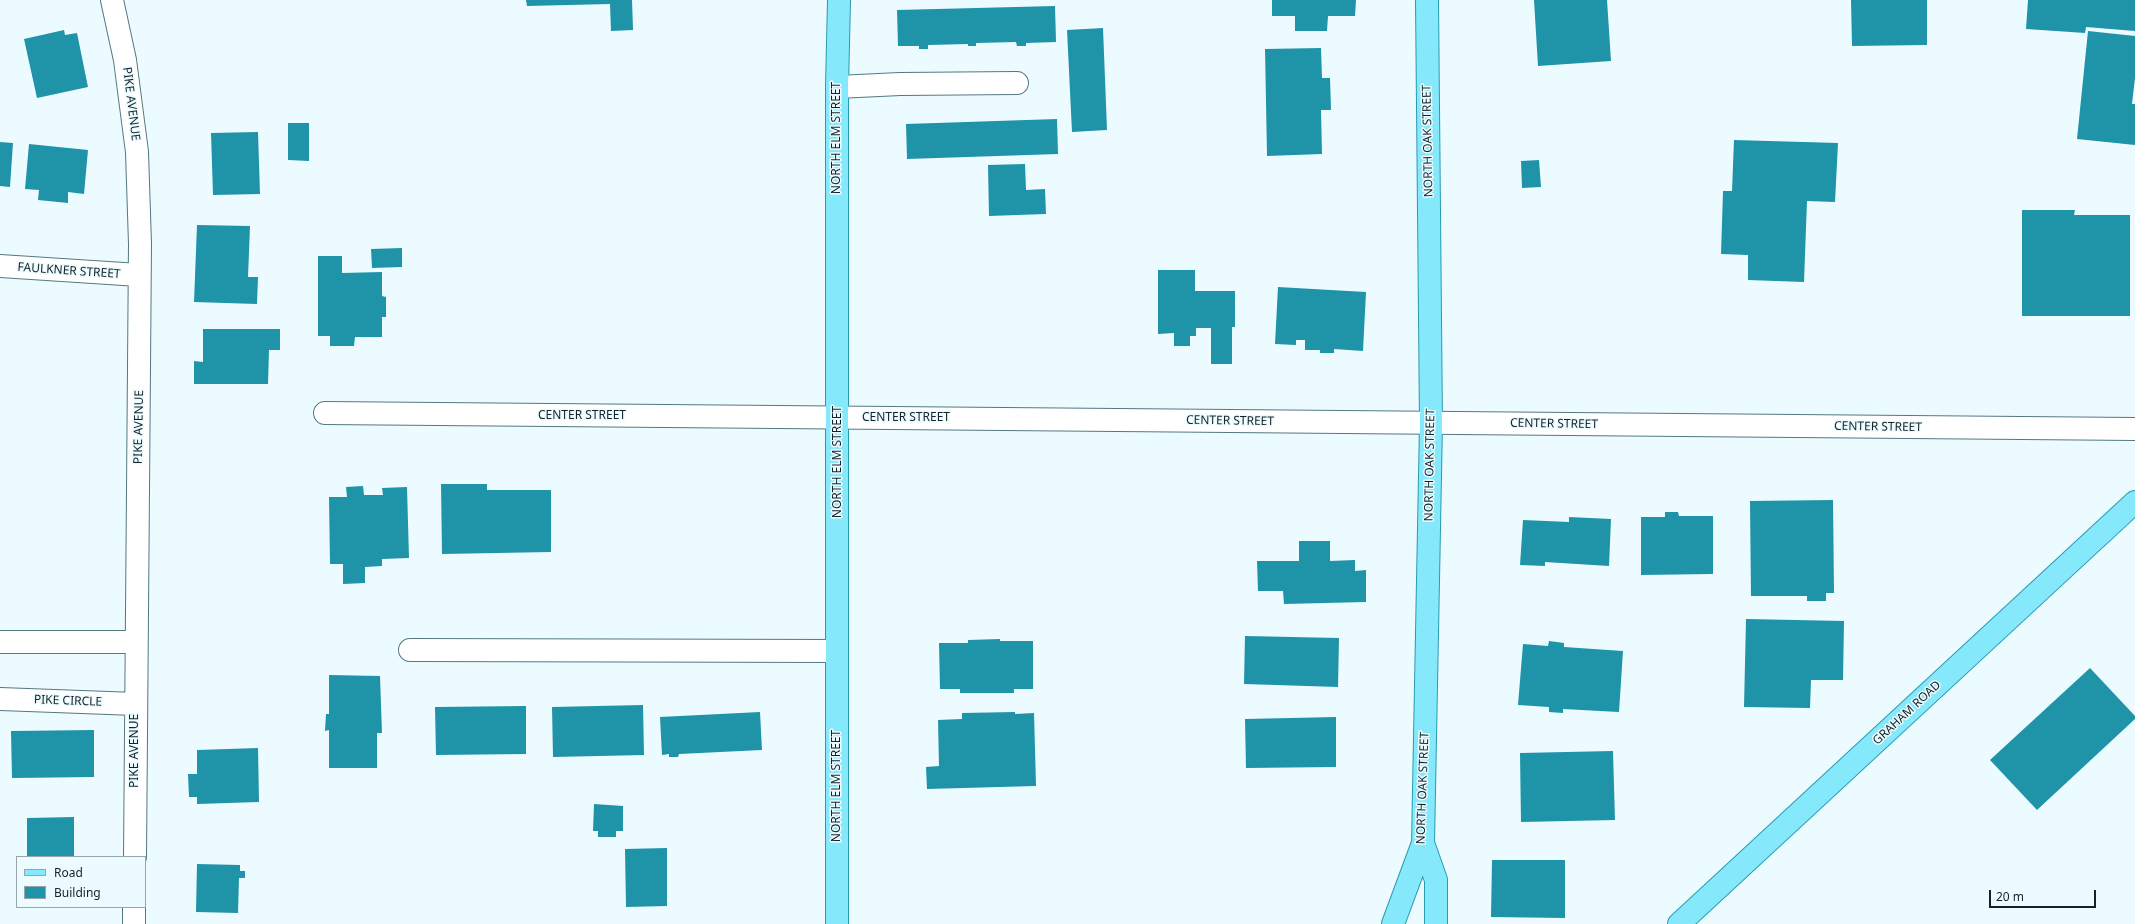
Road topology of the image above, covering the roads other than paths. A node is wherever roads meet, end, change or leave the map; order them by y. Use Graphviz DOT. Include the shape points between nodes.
graph roads {
  1 [pos="112,0"];
  2 [pos="839,0"];
  3 [pos="1427,0"];
  4 [pos="1017,83"];
  5 [pos="837,87"];
  6 [pos="0,266"];
  7 [pos="139,275"];
  8 [pos="325,413"];
  9 [pos="838,418"];
  10 [pos="1431,423"];
  11 [pos="2135,429"];
  12 [pos="2135,502"];
  13 [pos="0,642"];
  14 [pos="135,642"];
  15 [pos="410,650"];
  16 [pos="837,651"];
  17 [pos="0,699"];
  18 [pos="136,704"];
  19 [pos="1423,843"];
  20 [pos="135,856"];
  21 [pos="134,908"];
  22 [pos="134,924"];
  23 [pos="836,924"];
  24 [pos="1393,924"];
  25 [pos="1436,924"];
  26 [pos="1678,924"];
  1 -- 7 [label="street, PIKE AVENUE" via="125,60 137,152"];
  2 -- 5 [label="main road, NORTH ELM STREET"];
  3 -- 10 [label="main road, NORTH OAK STREET"];
  4 -- 5 [label="street"];
  5 -- 9 [label="main road, NORTH ELM STREET"];
  6 -- 7 [label="street, FAULKNER STREET"];
  7 -- 14 [label="street, PIKE AVENUE"];
  8 -- 9 [label="street, CENTER STREET"];
  9 -- 10 [label="street, CENTER STREET"];
  9 -- 16 [label="main road, NORTH ELM STREET"];
  10 -- 11 [label="street, CENTER STREET"];
  10 -- 19 [label="main road, NORTH OAK STREET"];
  12 -- 26 [label="main road, GRAHAM ROAD"];
  13 -- 14 [label="street"];
  14 -- 18 [label="street, PIKE AVENUE"];
  15 -- 16 [label="street"];
  16 -- 23 [label="main road, NORTH ELM STREET"];
  17 -- 18 [label="street, PIKE CIRCLE"];
  18 -- 20 [label="street, PIKE AVENUE"];
  19 -- 24 [label="main road, NORTH OAK STREET"];
  19 -- 25 [label="main road" via="1436,880"];
  21 -- 22 [label="street"];
}
